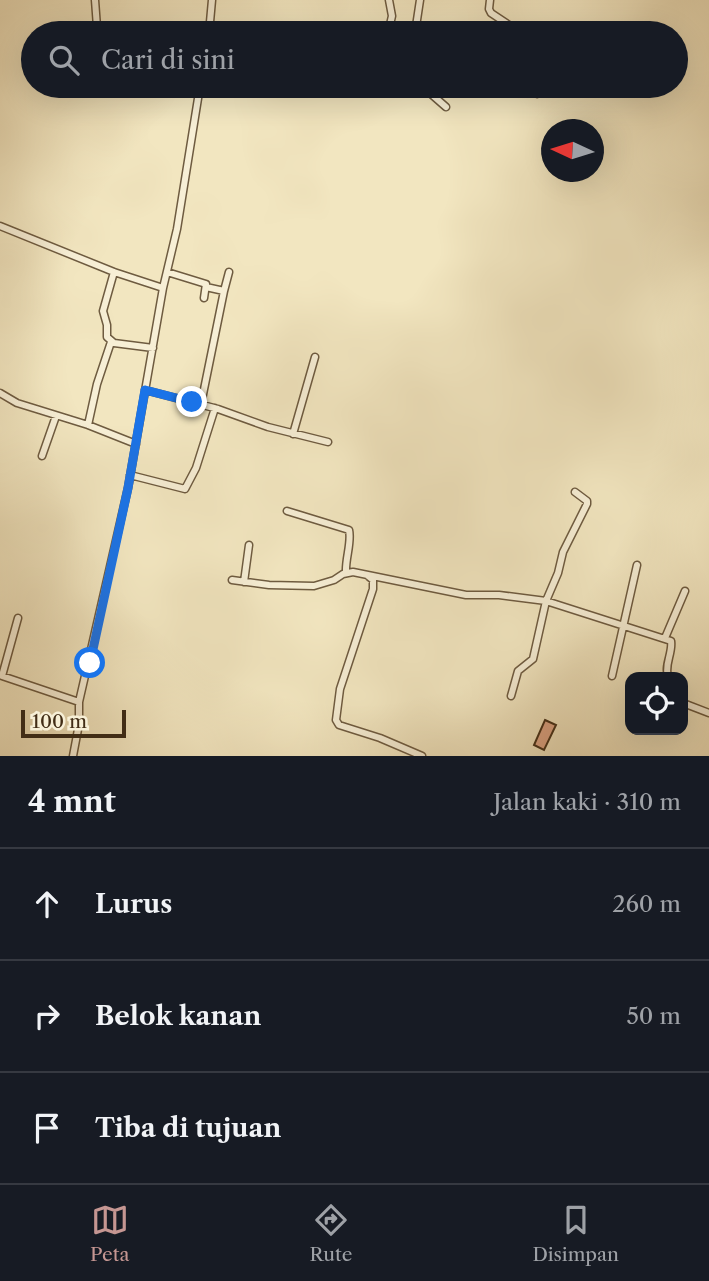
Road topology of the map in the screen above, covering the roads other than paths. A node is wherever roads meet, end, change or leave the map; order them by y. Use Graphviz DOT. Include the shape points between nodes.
graph roads {
  1 [pos="95,0"];
  2 [pos="212,0"];
  3 [pos="389,0"];
  4 [pos="420,0"];
  5 [pos="490,0"];
  6 [pos="97,21"];
  7 [pos="210,21"];
  8 [pos="391,21"];
  9 [pos="417,21"];
  10 [pos="503,21"];
  11 [pos="198,98"];
  12 [pos="436,98"];
  13 [pos="446,107"];
  14 [pos="0,226"];
  15 [pos="114,272"];
  16 [pos="167,272"];
  17 [pos="229,272"];
  18 [pos="206,287"];
  19 [pos="163,288"];
  20 [pos="224,291"];
  21 [pos="204,298"];
  22 [pos="111,342"];
  23 [pos="153,348"];
  24 [pos="315,357"];
  25 [pos="145,390"];
  26 [pos="0,393"];
  27 [pos="201,404"];
  28 [pos="215,408"];
  29 [pos="55,416"];
  30 [pos="89,425"];
  31 [pos="293,434"];
  32 [pos="328,442"];
  33 [pos="136,444"];
  34 [pos="42,456"];
  35 [pos="130,475"];
  36 [pos="575,492"];
  37 [pos="287,510"];
  38 [pos="249,545"];
  39 [pos="637,565"];
  40 [pos="346,573"];
  41 [pos="367,575"];
  42 [pos="232,580"];
  43 [pos="244,582"];
  44 [pos="685,591"];
  45 [pos="546,601"];
  46 [pos="18,618"];
  47 [pos="625,625"];
  48 [pos="665,638"];
  49 [pos="667,672"];
  50 [pos="2,673"];
  51 [pos="612,676"];
  52 [pos="511,696"];
  53 [pos="79,702"];
  54 [pos="688,705"];
  55 [pos="709,713"];
  56 [pos="73,756"];
  57 [pos="422,756"];
  1 -- 6 [label="street"];
  2 -- 7 [label="street"];
  3 -- 8 [label="street"];
  4 -- 9 [label="street"];
  5 -- 10 [label="street" via="491,13"];
  11 -- 16 [label="street"];
  12 -- 13 [label="street"];
  14 -- 15 [label="street"];
  15 -- 19 [label="street"];
  15 -- 22 [label="street" via="103,311"];
  16 -- 18 [label="street"];
  16 -- 19 [label="street"];
  17 -- 20 [label="street"];
  18 -- 20 [label="street"];
  18 -- 21 [label="street"];
  19 -- 23 [label="street"];
  20 -- 27 [label="street"];
  22 -- 23 [label="street"];
  22 -- 30 [label="street"];
  23 -- 25 [label="street"];
  24 -- 31 [label="street"];
  25 -- 27 [label="street"];
  25 -- 33 [label="street"];
  26 -- 29 [label="street"];
  27 -- 28 [label="street"];
  28 -- 31 [label="street"];
  28 -- 35 [label="street" via="185,489"];
  29 -- 30 [label="street"];
  29 -- 34 [label="street"];
  30 -- 33 [label="street"];
  31 -- 32 [label="street"];
  33 -- 35 [label="street"];
  35 -- 53 [label="street"];
  36 -- 45 [label="street" via="588,503 563,552"];
  37 -- 40 [label="street" via="349,530"];
  38 -- 43 [label="street"];
  39 -- 47 [label="street"];
  40 -- 41 [label="street"];
  40 -- 43 [label="street" via="314,586"];
  41 -- 45 [label="street" via="466,595"];
  41 -- 57 [label="street" via="373,580 373,589 340,689 335,720"];
  42 -- 43 [label="street"];
  44 -- 48 [label="street"];
  45 -- 47 [label="street"];
  45 -- 52 [label="street" via="533,659 518,671"];
  46 -- 50 [label="street"];
  47 -- 48 [label="street"];
  47 -- 51 [label="street"];
  48 -- 49 [label="street" via="672,644"];
  50 -- 53 [label="street"];
  53 -- 56 [label="street"];
  54 -- 55 [label="street"];
}
